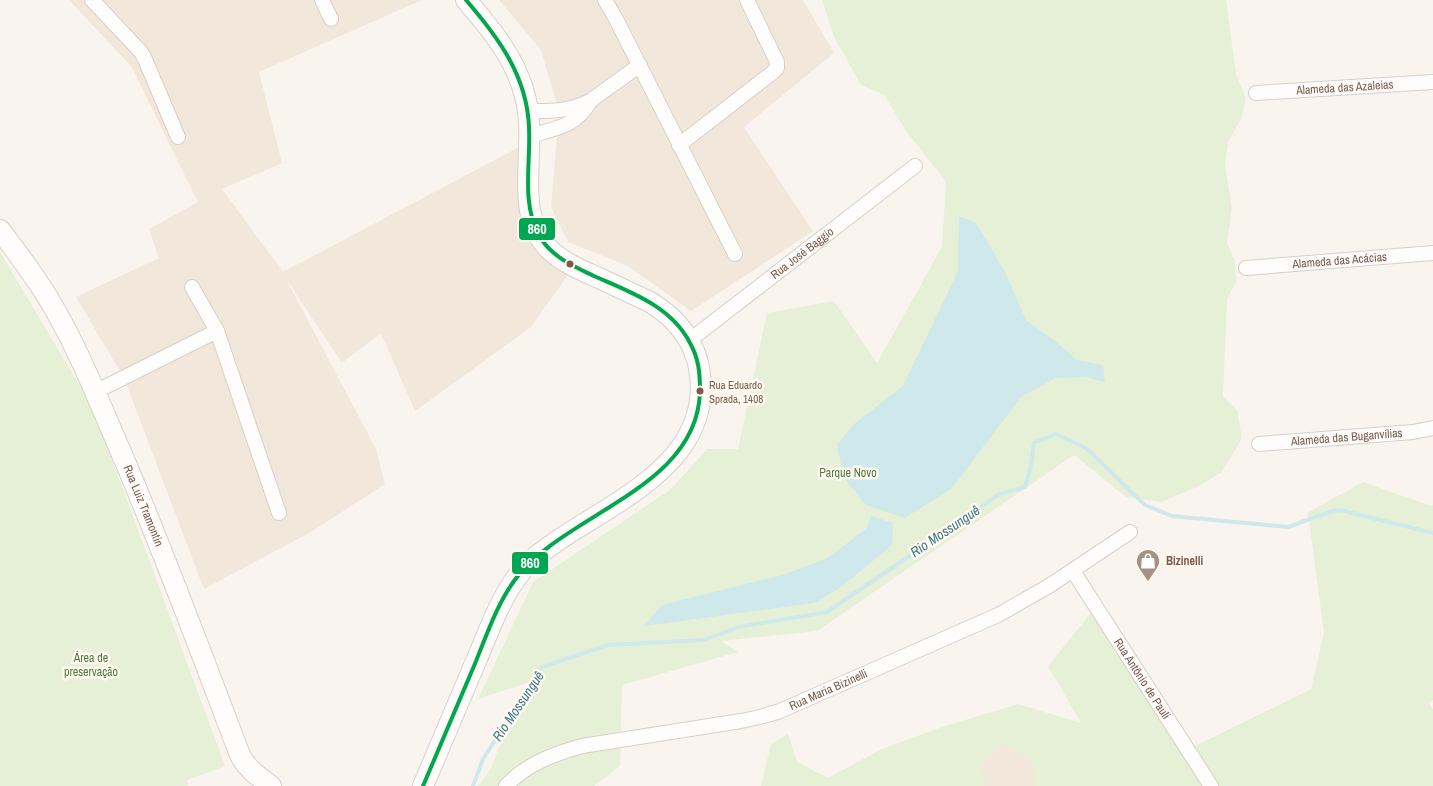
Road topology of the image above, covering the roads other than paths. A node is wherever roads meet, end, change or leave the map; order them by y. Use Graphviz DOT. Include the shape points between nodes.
graph roads {
  1 [pos="92,0"];
  2 [pos="322,0"];
  3 [pos="466,0"];
  4 [pos="605,0"];
  5 [pos="747,0"];
  6 [pos="330,20"];
  7 [pos="640,65"];
  8 [pos="1433,82"];
  9 [pos="1256,93"];
  10 [pos="590,101"];
  11 [pos="527,111"];
  12 [pos="530,136"];
  13 [pos="178,137"];
  14 [pos="679,145"];
  15 [pos="915,166"];
  16 [pos="0,230"];
  17 [pos="1433,253"];
  18 [pos="735,254"];
  19 [pos="1246,268"];
  20 [pos="192,287"];
  21 [pos="217,331"];
  22 [pos="690,340"];
  23 [pos="94,392"];
  24 [pos="1433,428"];
  25 [pos="1259,444"];
  26 [pos="279,513"];
  27 [pos="1130,532"];
  28 [pos="1073,571"];
  29 [pos="271,786"];
  30 [pos="423,786"];
  31 [pos="506,786"];
  32 [pos="1211,786"];
  1 -- 13 [label="street" via="144,58"];
  2 -- 6 [label="street"];
  3 -- 11 [label="main road" via="512,62"];
  4 -- 7 [label="street"];
  5 -- 14 [label="street" via="777,68"];
  7 -- 10 [label="street"];
  7 -- 14 [label="street"];
  8 -- 9 [label="street, Alameda das Azaleias"];
  10 -- 11 [label="street" via="560,111"];
  10 -- 12 [label="street" via="579,118"];
  11 -- 12 [label="main road"];
  12 -- 22 [label="main road" via="529,207 536,229 548,247 570,264 663,310"];
  14 -- 18 [label="street"];
  15 -- 22 [label="street, Rua José Baggio"];
  16 -- 23 [label="main road, Rua Luiz Tramontin" via="54,308"];
  17 -- 19 [label="street, Alameda das Acácias"];
  20 -- 21 [label="street"];
  21 -- 23 [label="street"];
  21 -- 26 [label="street"];
  22 -- 30 [label="main road" via="701,385 700,405 690,433 671,459 646,482 547,548 520,572 499,607"];
  23 -- 29 [label="main road, Rua Luiz Tramontin" via="152,525 240,755 251,771"];
  24 -- 25 [label="street, Alameda das Buganvílias"];
  27 -- 28 [label="street, Rua Maria Bizinelli"];
  28 -- 31 [label="street, Rua Maria Bizinelli" via="998,615 780,711 760,718 582,746 526,769"];
  28 -- 32 [label="street, Rua Antônio de Pauli"];
}
